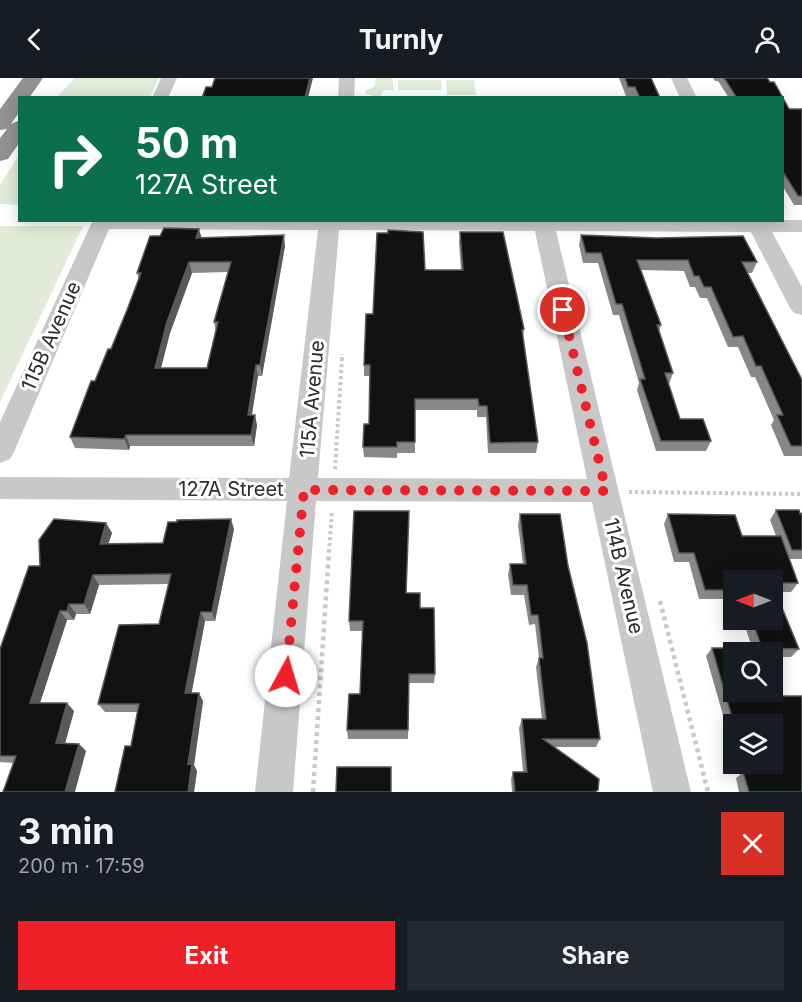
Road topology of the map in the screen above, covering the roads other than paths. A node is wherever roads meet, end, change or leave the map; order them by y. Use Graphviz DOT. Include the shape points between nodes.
graph roads {
  1 [pos="33,78"];
  2 [pos="53,78"];
  3 [pos="169,78"];
  4 [pos="347,78"];
  5 [pos="679,78"];
  6 [pos="20,96"];
  7 [pos="40,96"];
  8 [pos="161,96"];
  9 [pos="346,96"];
  10 [pos="688,96"];
  11 [pos="18,99"];
  12 [pos="0,124"];
  13 [pos="18,129"];
  14 [pos="0,154"];
  15 [pos="102,222"];
  16 [pos="330,223"];
  17 [pos="544,223"];
  18 [pos="757,223"];
  19 [pos="802,226"];
  20 [pos="802,308"];
  21 [pos="0,453"];
  22 [pos="0,488"];
  23 [pos="304,490"];
  24 [pos="615,491"];
  25 [pos="274,792"];
  26 [pos="672,792"];
  1 -- 6 [label="highway"];
  2 -- 7 [label="highway"];
  3 -- 8 [label="street"];
  4 -- 9 [label="street"];
  5 -- 10 [label="street"];
  11 -- 12 [label="highway"];
  13 -- 14 [label="highway"];
  15 -- 16 [label="street"];
  15 -- 21 [label="street, 115B Avenue"];
  16 -- 17 [label="street"];
  16 -- 23 [label="street, 115A Avenue"];
  17 -- 18 [label="street"];
  17 -- 24 [label="street, 114B Avenue"];
  18 -- 19 [label="street"];
  18 -- 20 [label="street"];
  22 -- 23 [label="street, 127A Street"];
  23 -- 24 [label="street, 127A Street"];
  23 -- 25 [label="street, 115A Avenue"];
  24 -- 26 [label="street, 114B Avenue"];
}
